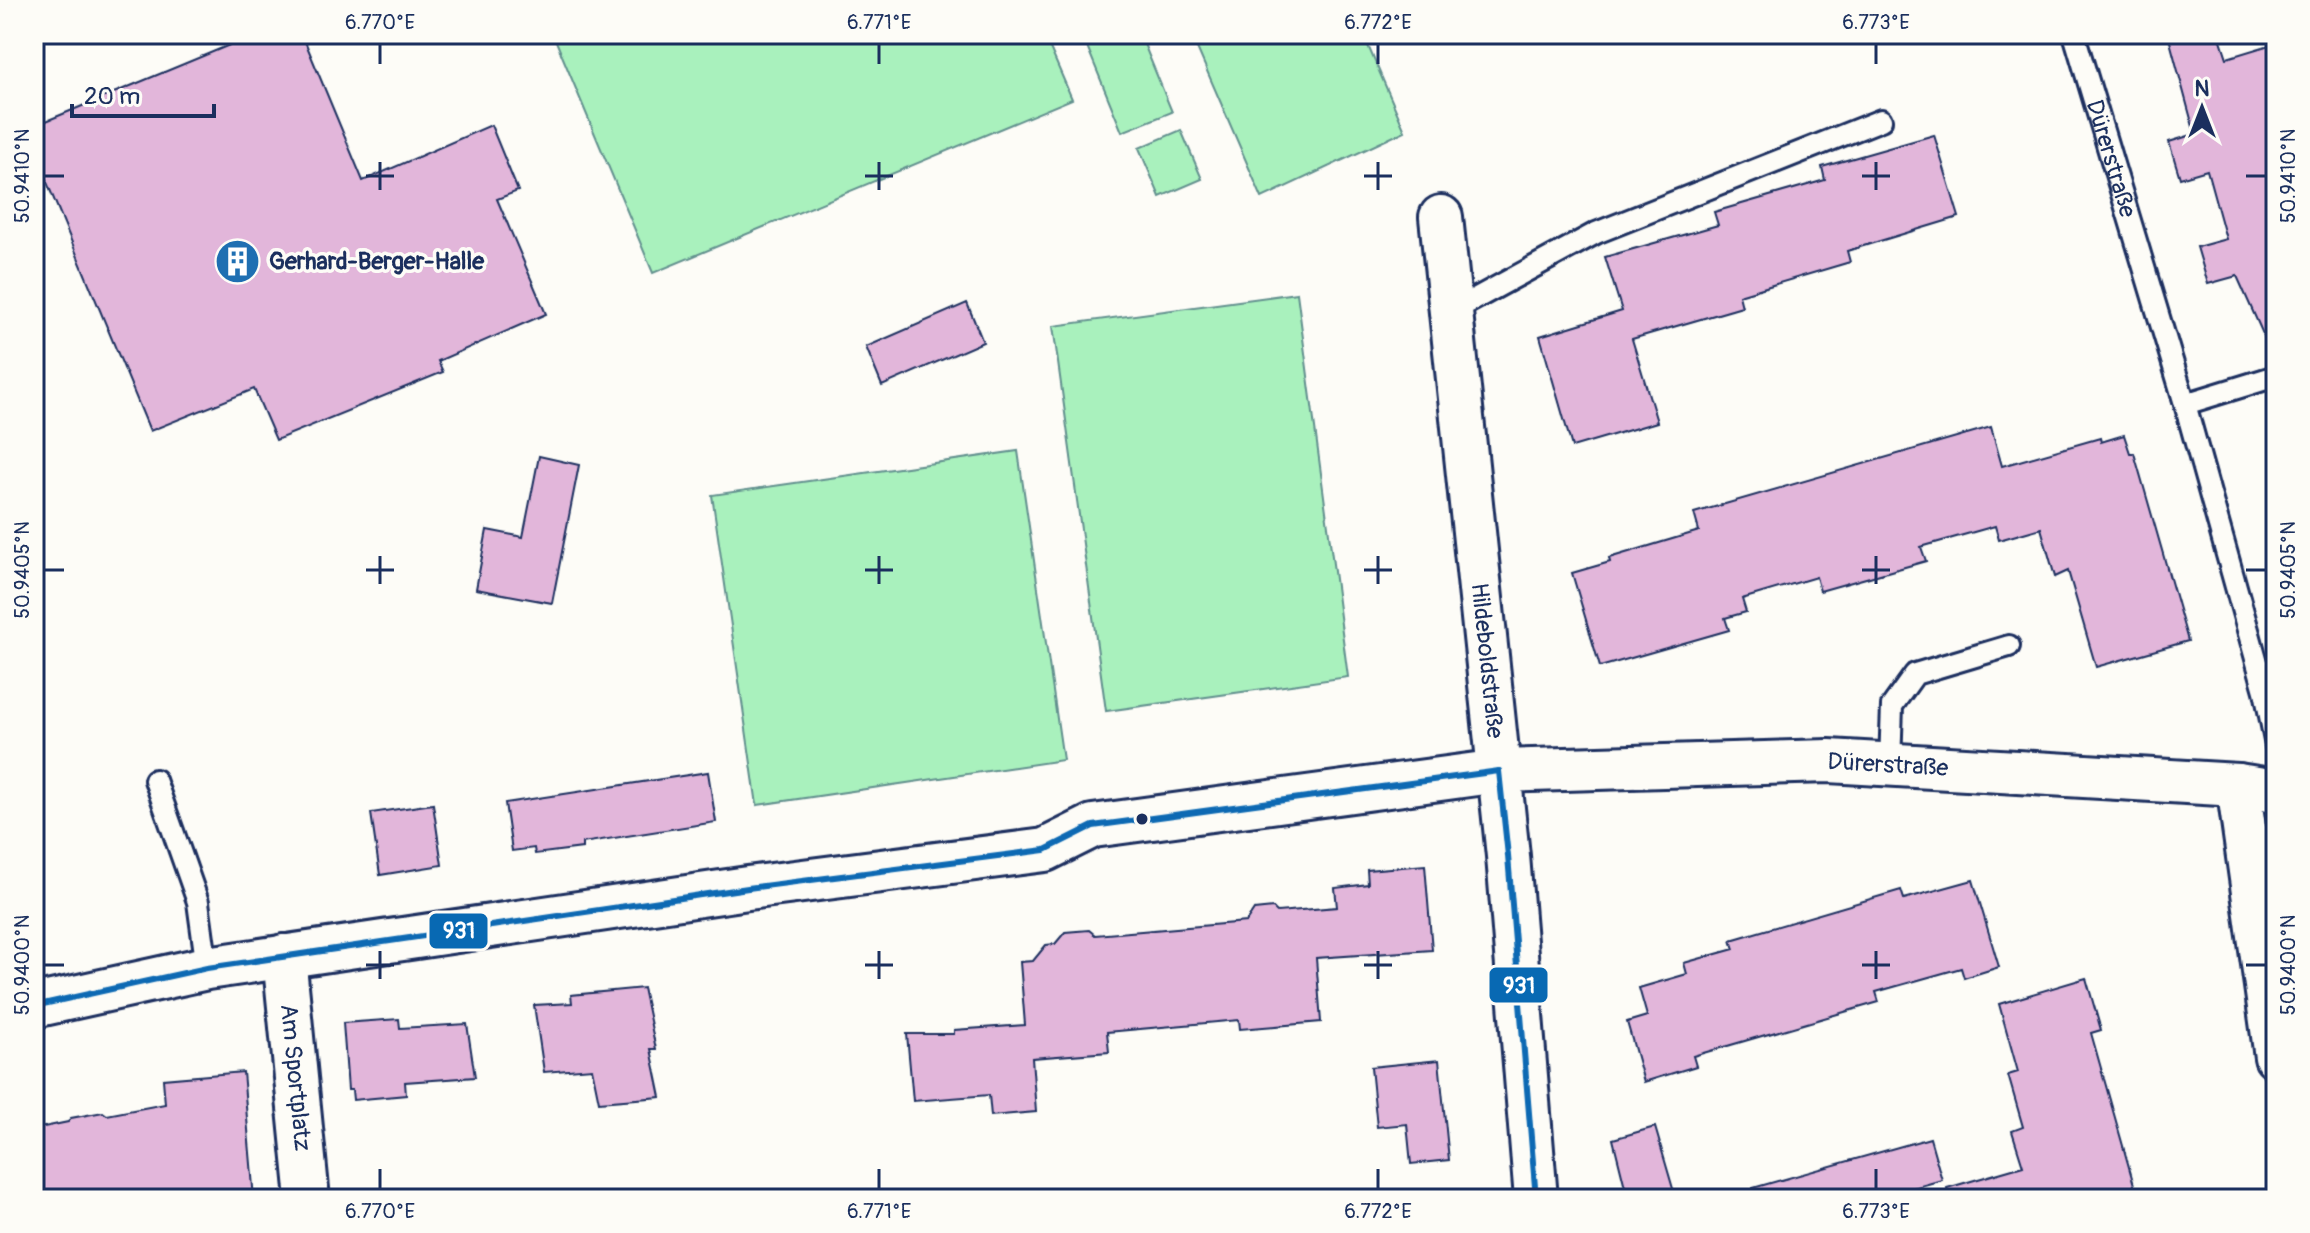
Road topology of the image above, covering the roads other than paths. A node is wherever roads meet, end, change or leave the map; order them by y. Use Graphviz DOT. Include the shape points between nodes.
graph roads {
  1 [pos="2074,34"];
  2 [pos="1881,120"];
  3 [pos="1441,217"];
  4 [pos="1451,312"];
  5 [pos="2276,376"];
  6 [pos="2185,404"];
  7 [pos="2009,646"];
  8 [pos="2276,746"];
  9 [pos="1890,764"];
  10 [pos="1499,771"];
  11 [pos="155,780"];
  12 [pos="2257,788"];
  13 [pos="284,956"];
  14 [pos="207,968"];
  15 [pos="34,1006"];
  16 [pos="2276,1057"];
  17 [pos="308,1199"];
  18 [pos="1536,1199"];
  1 -- 6 [label="lane, Dürerstraße"];
  2 -- 4 [label="lane" via="1596,233"];
  3 -- 4 [label="street, Hildeboldstraße"];
  4 -- 10 [label="street, Hildeboldstraße"];
  5 -- 6 [label="lane"];
  6 -- 8 [label="lane, Dürerstraße"];
  7 -- 9 [label="lane" via="1915,674 1892,706"];
  9 -- 10 [label="street, Dürerstraße" via="1829,761"];
  9 -- 12 [label="street, Dürerstraße"];
  10 -- 13 [label="street, Dürerstraße" via="1093,826 1045,850"];
  10 -- 18 [label="street, Hildeboldstraße"];
  11 -- 14 [label="lane" via="198,902"];
  12 -- 16 [label="street"];
  13 -- 14 [label="street, Dürerstraße"];
  13 -- 17 [label="street, Am Sportplatz"];
  14 -- 15 [label="street, Dürerstraße"];
}
